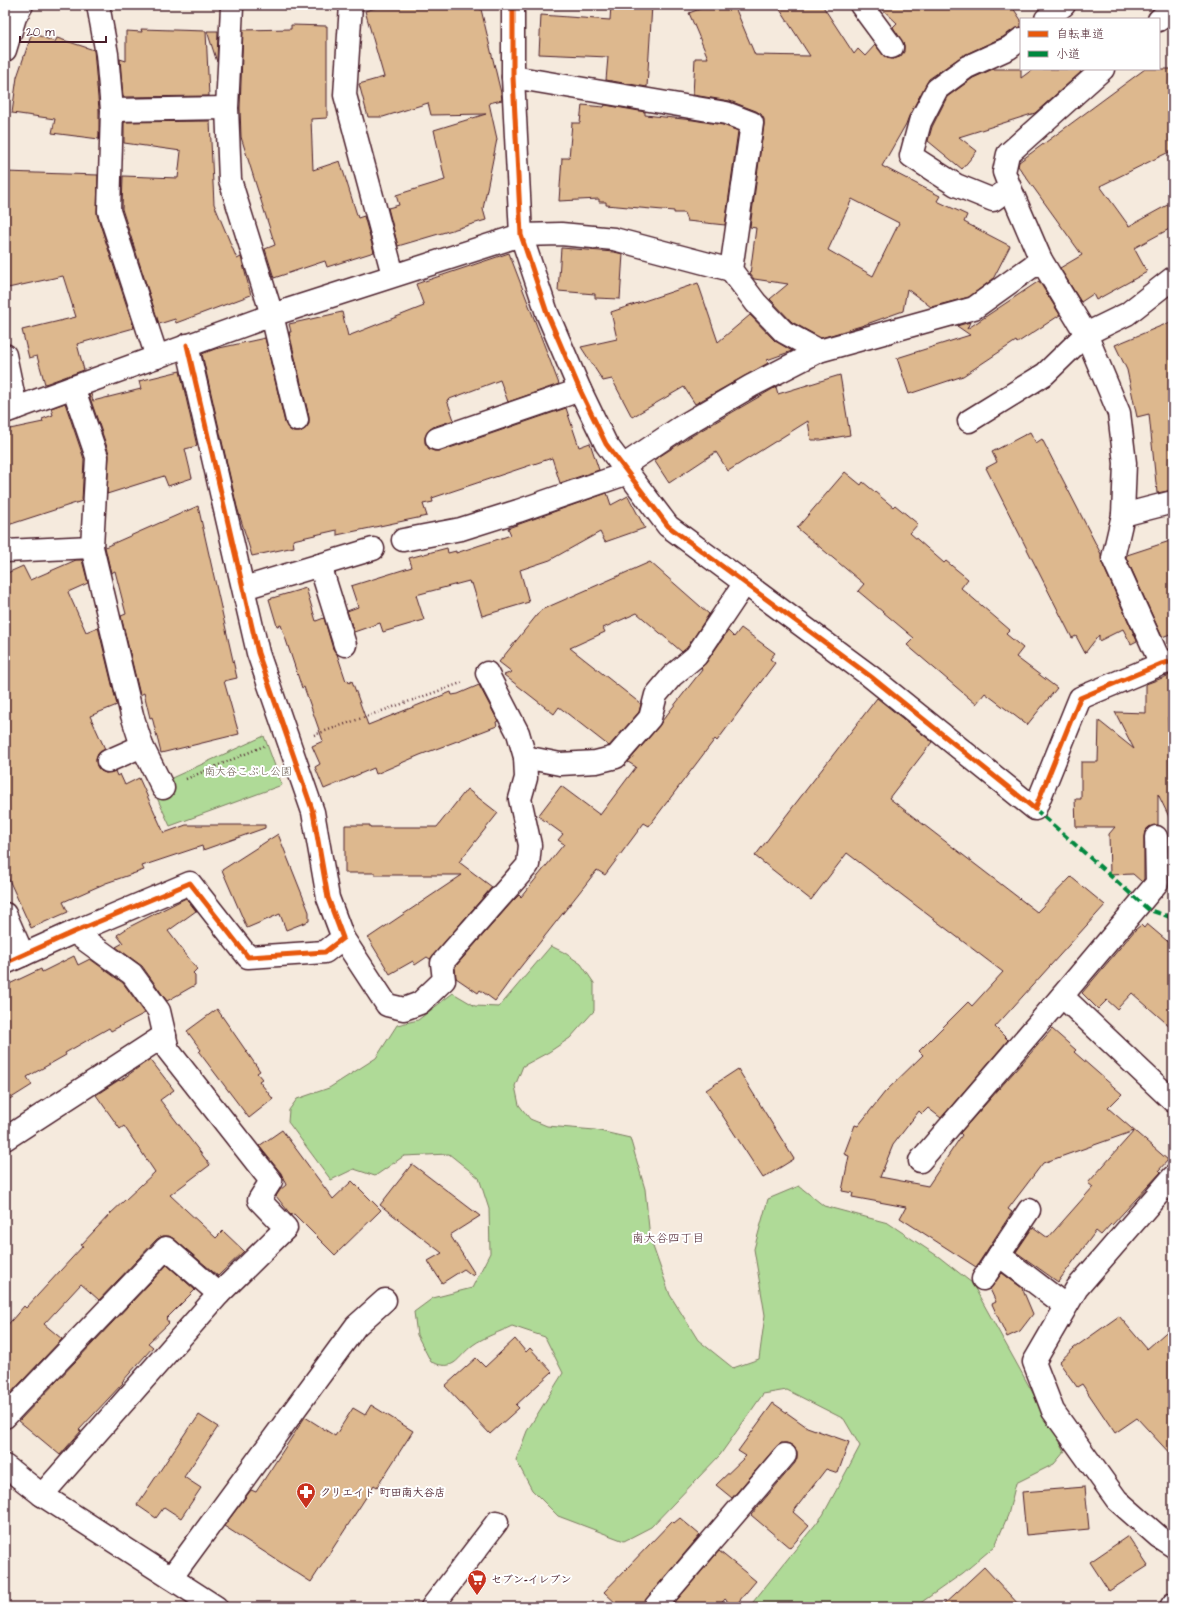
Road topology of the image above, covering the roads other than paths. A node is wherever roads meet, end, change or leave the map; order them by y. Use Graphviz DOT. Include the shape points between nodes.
graph roads {
  1 [pos="98,5"];
  2 [pos="351,5"];
  3 [pos="513,5"];
  4 [pos="861,5"];
  5 [pos="1064,5"];
  6 [pos="237,6"];
  7 [pos="1173,7"];
  8 [pos="14,12"];
  9 [pos="1047,18"];
  10 [pos="1160,19"];
  11 [pos="1020,40"];
  12 [pos="892,47"];
  13 [pos="5,50"];
  14 [pos="1102,70"];
  15 [pos="513,76"];
  16 [pos="227,108"];
  17 [pos="112,110"];
  18 [pos="1010,188"];
  19 [pos="521,235"];
  20 [pos="1041,260"];
  21 [pos="731,270"];
  22 [pos="393,275"];
  23 [pos="1173,278"];
  24 [pos="272,315"];
  25 [pos="1086,334"];
  26 [pos="187,346"];
  27 [pos="819,351"];
  28 [pos="5,355"];
  29 [pos="157,357"];
  30 [pos="73,387"];
  31 [pos="580,390"];
  32 [pos="11,410"];
  33 [pos="297,420"];
  34 [pos="969,421"];
  35 [pos="437,439"];
  36 [pos="625,469"];
  37 [pos="1173,502"];
  38 [pos="1123,515"];
  39 [pos="403,540"];
  40 [pos="92,547"];
  41 [pos="373,549"];
  42 [pos="5,551"];
  43 [pos="320,565"];
  44 [pos="745,583"];
  45 [pos="244,588"];
  46 [pos="345,645"];
  47 [pos="1167,663"];
  48 [pos="487,673"];
  49 [pos="142,746"];
  50 [pos="525,757"];
  51 [pos="108,762"];
  52 [pos="163,788"];
  53 [pos="1156,837"];
  54 [pos="5,914"];
  55 [pos="74,932"];
  56 [pos="343,938"];
  57 [pos="14,960"];
  58 [pos="1062,996"];
  59 [pos="165,1035"];
  60 [pos="1173,1101"];
  61 [pos="5,1139"];
  62 [pos="920,1161"];
  63 [pos="1173,1177"];
  64 [pos="1029,1210"];
  65 [pos="999,1255"];
  66 [pos="983,1278"];
  67 [pos="219,1294"];
  68 [pos="385,1300"];
  69 [pos="1066,1306"];
  70 [pos="5,1417"];
  71 [pos="785,1455"];
  72 [pos="5,1466"];
  73 [pos="42,1495"];
  74 [pos="497,1522"];
  75 [pos="1173,1546"];
  76 [pos="171,1578"];
  77 [pos="1173,1604"];
  78 [pos="216,1607"];
  79 [pos="432,1607"];
  80 [pos="655,1607"];
  81 [pos="1171,1607"];
  1 -- 17 [label="street" via="107,54"];
  2 -- 22 [label="street" via="345,94"];
  3 -- 15 [label="street"];
  4 -- 12 [label="street"];
  5 -- 9 [label="street"];
  6 -- 16 [label="street"];
  7 -- 10 [label="street"];
  8 -- 13 [label="street"];
  11 -- 18 [label="street" via="1009,48 967,66 937,89 920,122 911,156 956,185 993,200"];
  14 -- 18 [label="street" via="1008,154 1004,172"];
  15 -- 19 [label="street"];
  15 -- 21 [label="street" via="726,113 752,123"];
  16 -- 17 [label="street"];
  16 -- 24 [label="street" via="230,180"];
  17 -- 29 [label="street" via="109,211"];
  18 -- 20 [label="street"];
  19 -- 21 [label="street" via="561,234 614,239"];
  19 -- 22 [label="street"];
  19 -- 31 [label="street" via="547,313"];
  20 -- 25 [label="street"];
  20 -- 27 [label="street" via="974,308"];
  21 -- 27 [label="street" via="756,303 784,332"];
  22 -- 24 [label="street"];
  23 -- 25 [label="street" via="1127,314"];
  24 -- 26 [label="street"];
  24 -- 33 [label="street"];
  25 -- 34 [label="street" via="1045,374"];
  25 -- 38 [label="street" via="1119,413 1125,463"];
  26 -- 29 [label="street"];
  26 -- 45 [label="street"];
  27 -- 36 [label="street" via="744,390 681,427"];
  28 -- 32 [label="street"];
  29 -- 30 [label="street"];
  30 -- 32 [label="street"];
  30 -- 40 [label="street" via="97,457"];
  31 -- 35 [label="street"];
  31 -- 36 [label="street" via="606,444"];
  36 -- 39 [label="street" via="518,512 468,527"];
  36 -- 44 [label="street" via="668,526"];
  37 -- 38 [label="street"];
  38 -- 47 [label="street" via="1113,558"];
  40 -- 42 [label="street"];
  40 -- 49 [label="street" via="132,715"];
  41 -- 43 [label="street"];
  43 -- 45 [label="street"];
  43 -- 46 [label="street"];
  44 -- 47 [label="street" via="870,676 1036,809 1080,698"];
  44 -- 50 [label="street" via="696,656 672,676 656,695 650,718 616,757 596,762 560,764"];
  45 -- 56 [label="street" via="258,653 312,812 328,898"];
  48 -- 50 [label="street" via="518,732"];
  49 -- 51 [label="street"];
  49 -- 52 [label="street"];
  50 -- 56 [label="street" via="526,778 520,799 530,845 528,865 442,963 444,980 420,1003 404,1009 387,1005"];
  53 -- 58 [label="street" via="1157,883"];
  54 -- 57 [label="street"];
  55 -- 56 [label="street" via="190,883 248,957 325,952"];
  55 -- 57 [label="street"];
  55 -- 59 [label="street" via="132,974 159,1010"];
  58 -- 60 [label="street"];
  58 -- 62 [label="street"];
  59 -- 61 [label="street"];
  59 -- 67 [label="street" via="168,1050 271,1181 259,1200 286,1228"];
  63 -- 69 [label="street" via="1077,1288"];
  64 -- 65 [label="street"];
  65 -- 66 [label="street"];
  65 -- 69 [label="street"];
  67 -- 70 [label="street" via="166,1248"];
  67 -- 73 [label="street"];
  68 -- 76 [label="street" via="356,1326"];
  69 -- 75 [label="street" via="1034,1362 1053,1411 1117,1500"];
  71 -- 80 [label="street"];
  72 -- 73 [label="street"];
  73 -- 76 [label="street"];
  74 -- 79 [label="street"];
  76 -- 78 [label="street"];
  77 -- 81 [label="street"];
}
